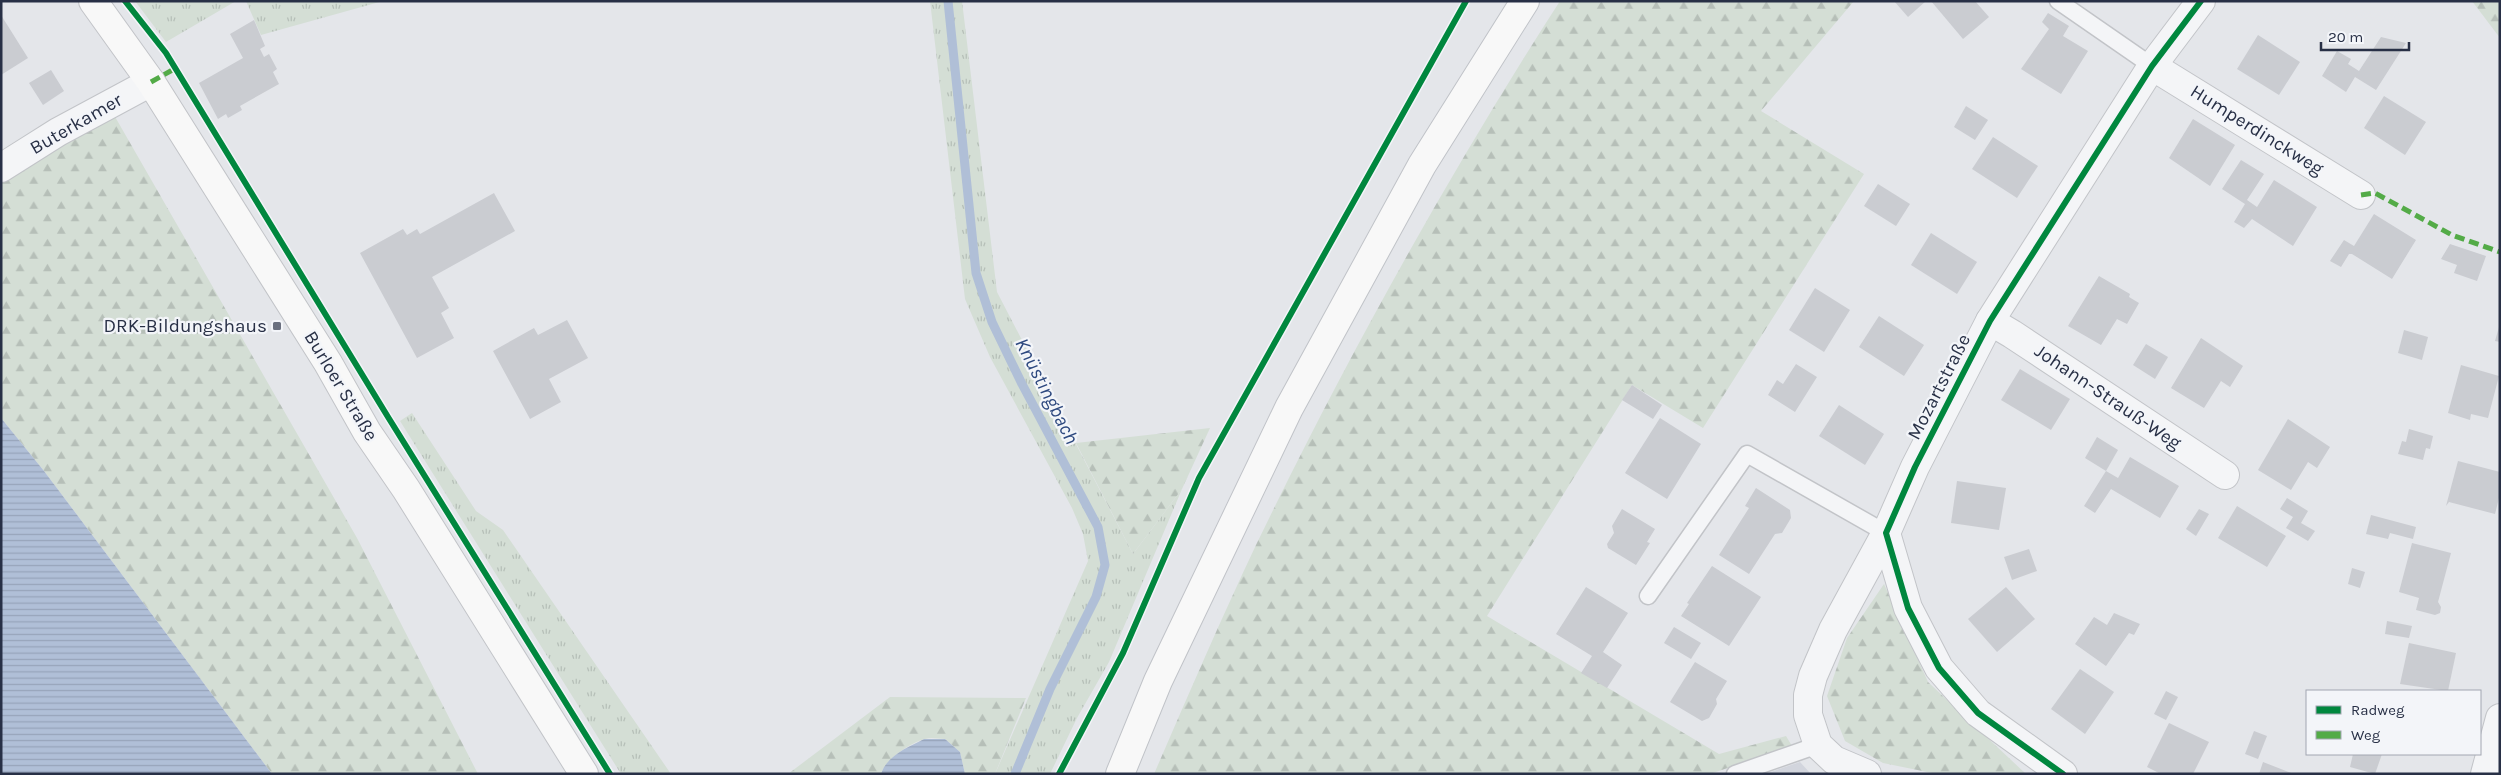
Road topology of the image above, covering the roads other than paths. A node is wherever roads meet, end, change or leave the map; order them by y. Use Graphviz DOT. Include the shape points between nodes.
graph roads {
  1 [pos="93,1"];
  2 [pos="1525,1"];
  3 [pos="2058,1"];
  4 [pos="2201,1"];
  5 [pos="2152,66"];
  6 [pos="151,82"];
  7 [pos="1,168"];
  8 [pos="2361,195"];
  9 [pos="1990,321"];
  10 [pos="2225,475"];
  11 [pos="1886,533"];
  12 [pos="1648,596"];
  13 [pos="2500,718"];
  14 [pos="1818,745"];
  15 [pos="584,774"];
  16 [pos="1120,774"];
  17 [pos="1736,774"];
  18 [pos="1867,774"];
  19 [pos="2064,774"];
  20 [pos="2485,774"];
  1 -- 6 [label="main road, Burloer Straße"];
  2 -- 16 [label="main road" via="1422,165 1288,408 1158,681"];
  3 -- 5 [label="lane"];
  4 -- 5 [label="street, Mozartstraße"];
  5 -- 8 [label="street, Humperdinckweg"];
  5 -- 9 [label="street, Mozartstraße"];
  6 -- 7 [label="street, Buterkamer" via="58,132"];
  6 -- 15 [label="main road, Burloer Straße" via="328,363 367,432"];
  9 -- 10 [label="street, Johann-Strauß-Weg"];
  9 -- 11 [label="street, Mozartstraße" via="1915,467"];
  11 -- 12 [label="lane" via="1747,454"];
  11 -- 14 [label="street, Mozartstraße" via="1833,630 1813,676 1808,695 1808,715"];
  11 -- 19 [label="street" via="1908,608 1938,668 1978,713"];
  13 -- 20 [label="street"];
  14 -- 17 [label="lane"];
  14 -- 18 [label="street" via="1834,760"];
}
